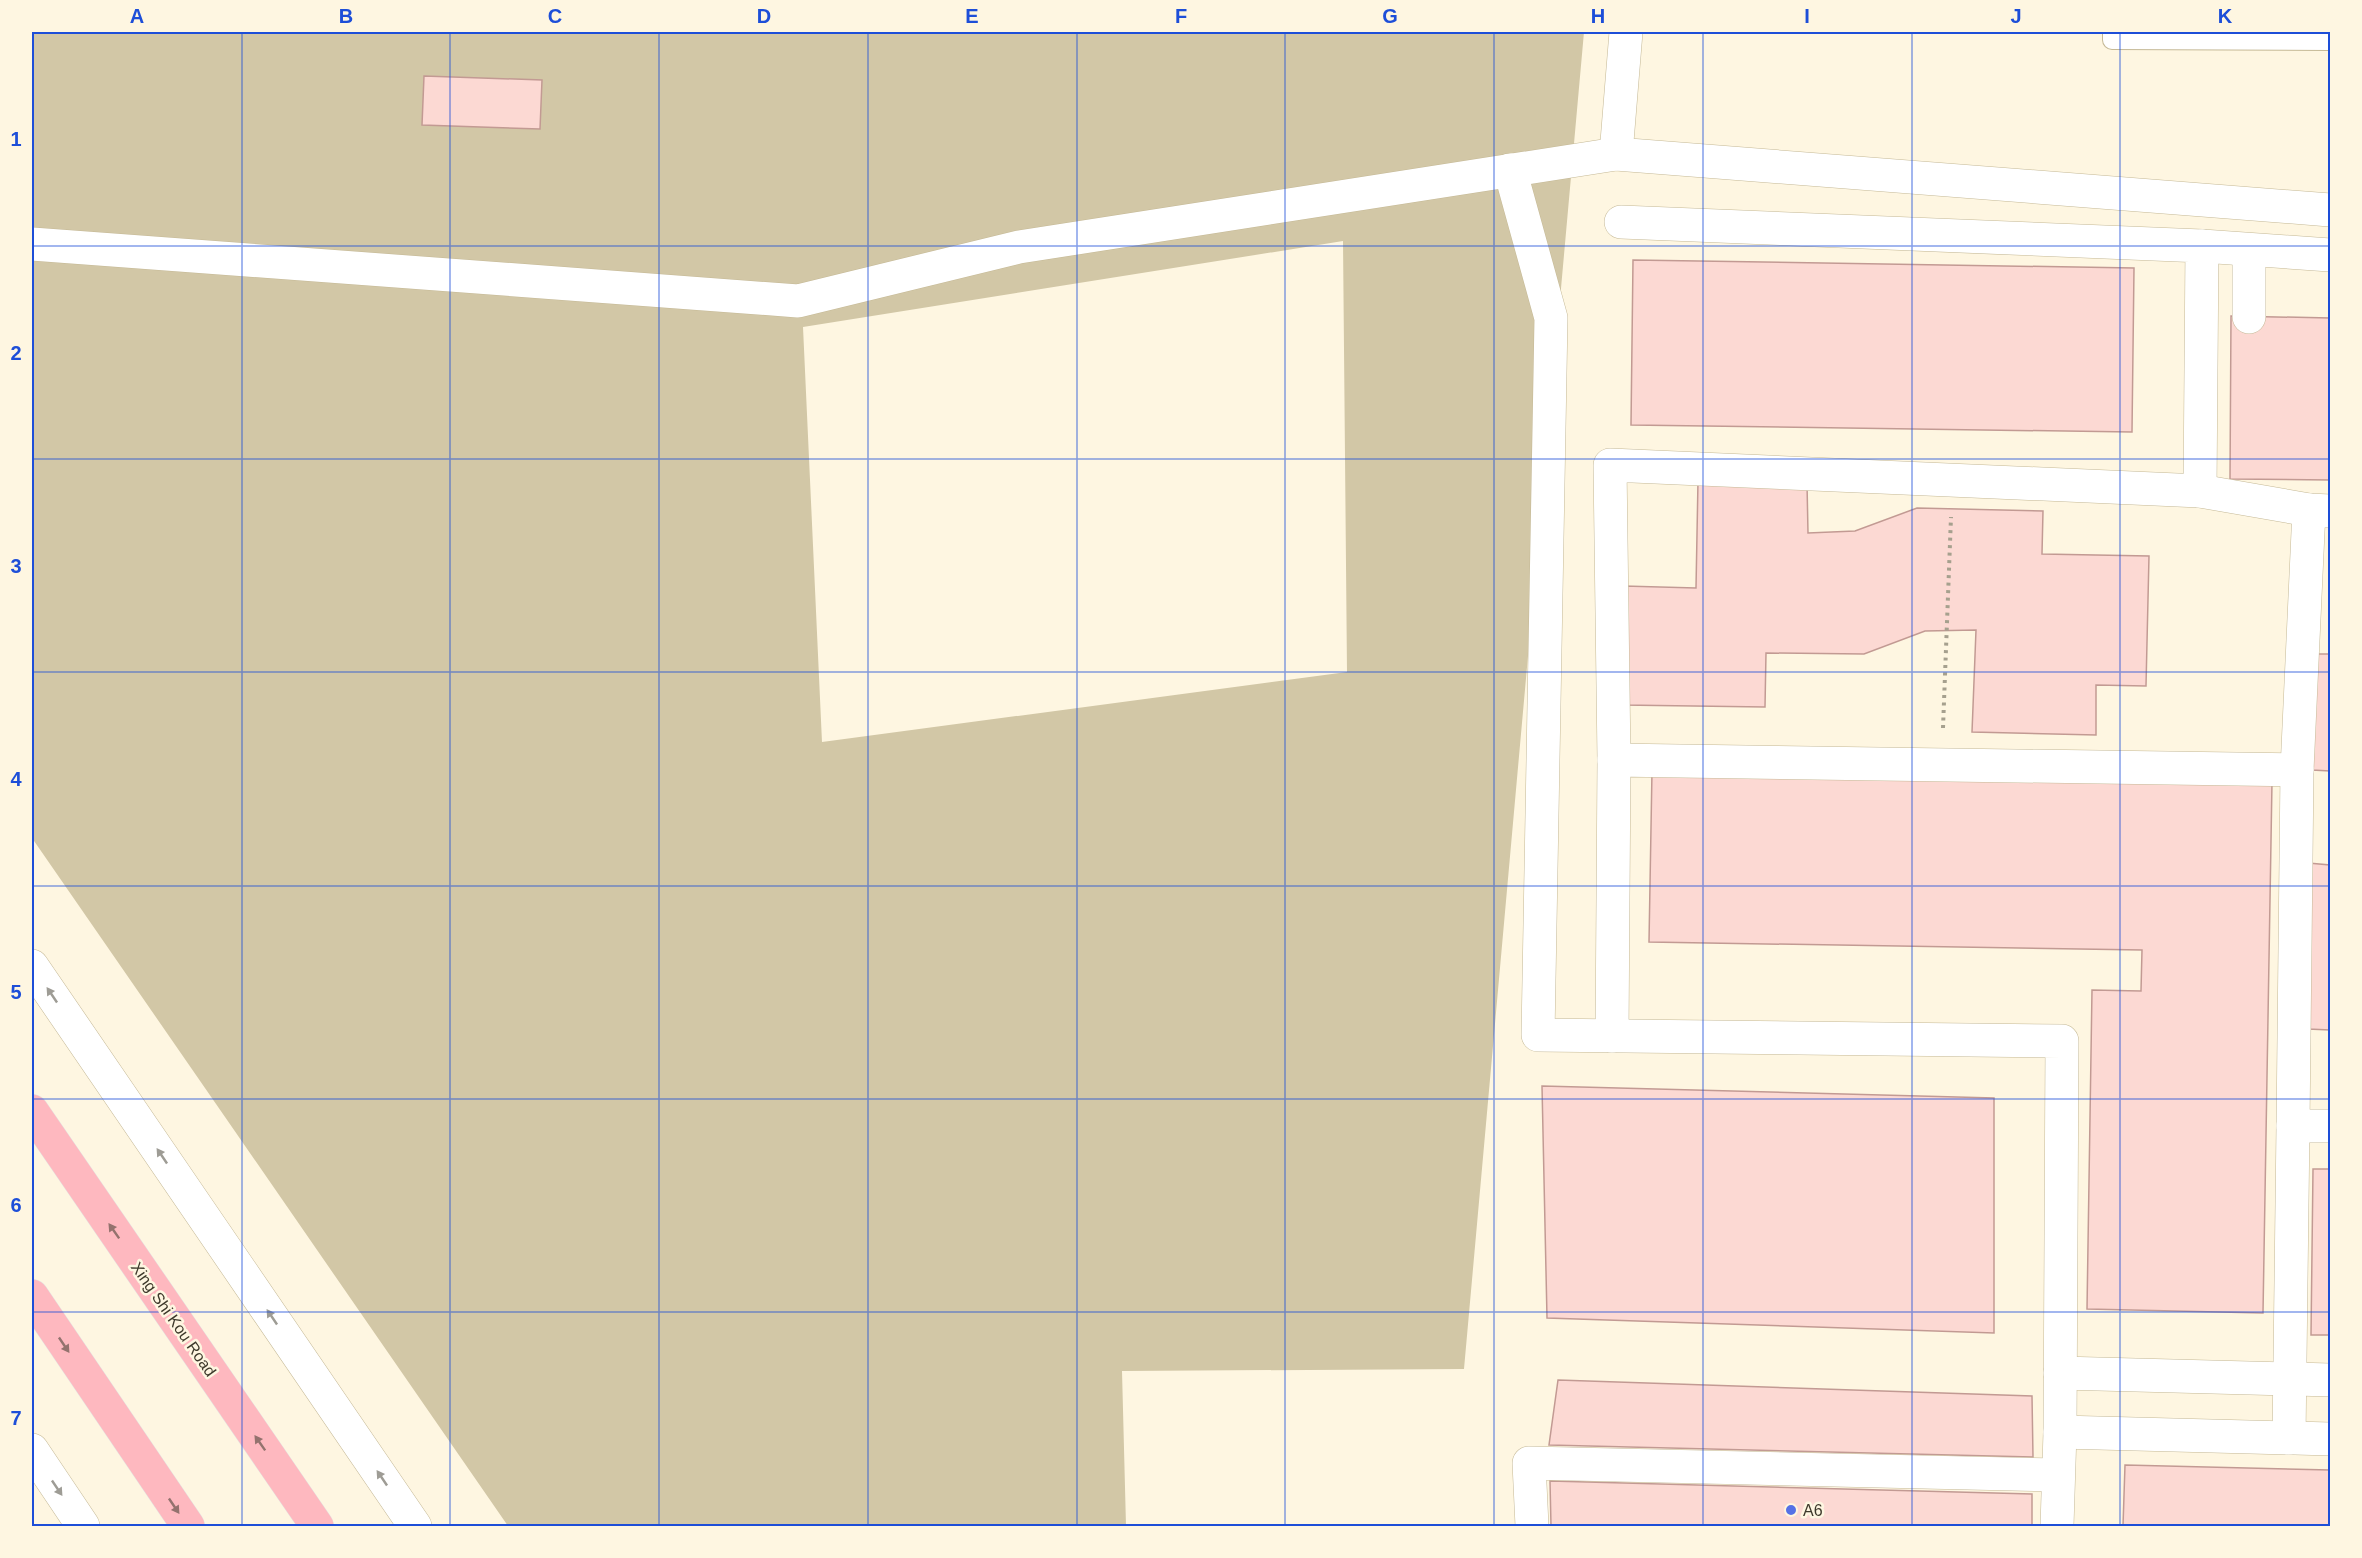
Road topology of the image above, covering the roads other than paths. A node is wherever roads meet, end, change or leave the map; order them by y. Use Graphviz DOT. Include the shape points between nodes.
graph roads {
  1 [pos="1626,32"];
  2 [pos="2112,32"];
  3 [pos="2331,41"];
  4 [pos="1616,154"];
  5 [pos="1510,170"];
  6 [pos="2331,210"];
  7 [pos="1621,222"];
  8 [pos="32,244"];
  9 [pos="2202,246"];
  10 [pos="2249,250"];
  11 [pos="2331,255"];
  12 [pos="2249,317"];
  13 [pos="2200,491"];
  14 [pos="2320,510"];
  15 [pos="1614,760"];
  16 [pos="2297,770"];
  17 [pos="32,966"];
  18 [pos="1612,1036"];
  19 [pos="32,1111"];
  20 [pos="2293,1126"];
  21 [pos="2331,1126"];
  22 [pos="32,1296"];
  23 [pos="2060,1373"];
  24 [pos="2290,1379"];
  25 [pos="2331,1380"];
  26 [pos="2060,1432"];
  27 [pos="2289,1438"];
  28 [pos="2331,1438"];
  29 [pos="32,1450"];
  30 [pos="2058,1475"];
  31 [pos="288,1483"];
  32 [pos="83,1527"];
  33 [pos="188,1527"];
  34 [pos="317,1527"];
  35 [pos="325,1527"];
  36 [pos="415,1527"];
  37 [pos="1532,1527"];
  38 [pos="2057,1527"];
  1 -- 4 [label="street"];
  2 -- 3 [label="lane" via="2112,40"];
  4 -- 5 [label="street"];
  4 -- 6 [label="street"];
  5 -- 8 [label="street" via="1019,247 798,301"];
  5 -- 18 [label="street" via="1551,318 1538,1035"];
  7 -- 9 [label="street"];
  9 -- 10 [label="street"];
  9 -- 13 [label="street"];
  10 -- 11 [label="street"];
  10 -- 12 [label="street"];
  13 -- 14 [label="street"];
  13 -- 15 [label="street" via="1610,465"];
  14 -- 16 [label="street"];
  15 -- 16 [label="street"];
  15 -- 18 [label="street"];
  16 -- 20 [label="street"];
  36 -- 17 [label="street, one-way"];
  18 -- 23 [label="street" via="2062,1041"];
  31 -- 19 [label="main road, Xing Shi Kou Road, one-way"];
  20 -- 21 [label="street"];
  20 -- 24 [label="street"];
  22 -- 33 [label="main road, one-way"];
  23 -- 24 [label="street"];
  23 -- 26 [label="street"];
  24 -- 25 [label="street"];
  24 -- 27 [label="street"];
  26 -- 27 [label="street"];
  26 -- 30 [label="street"];
  27 -- 28 [label="street"];
  29 -- 32 [label="street, one-way"];
  30 -- 37 [label="street" via="1529,1463"];
  30 -- 38 [label="street"];
  31 -- 34 [label="main road, Xing Shi Kou Road"];
  31 -- 35 [label="main road"];
}
